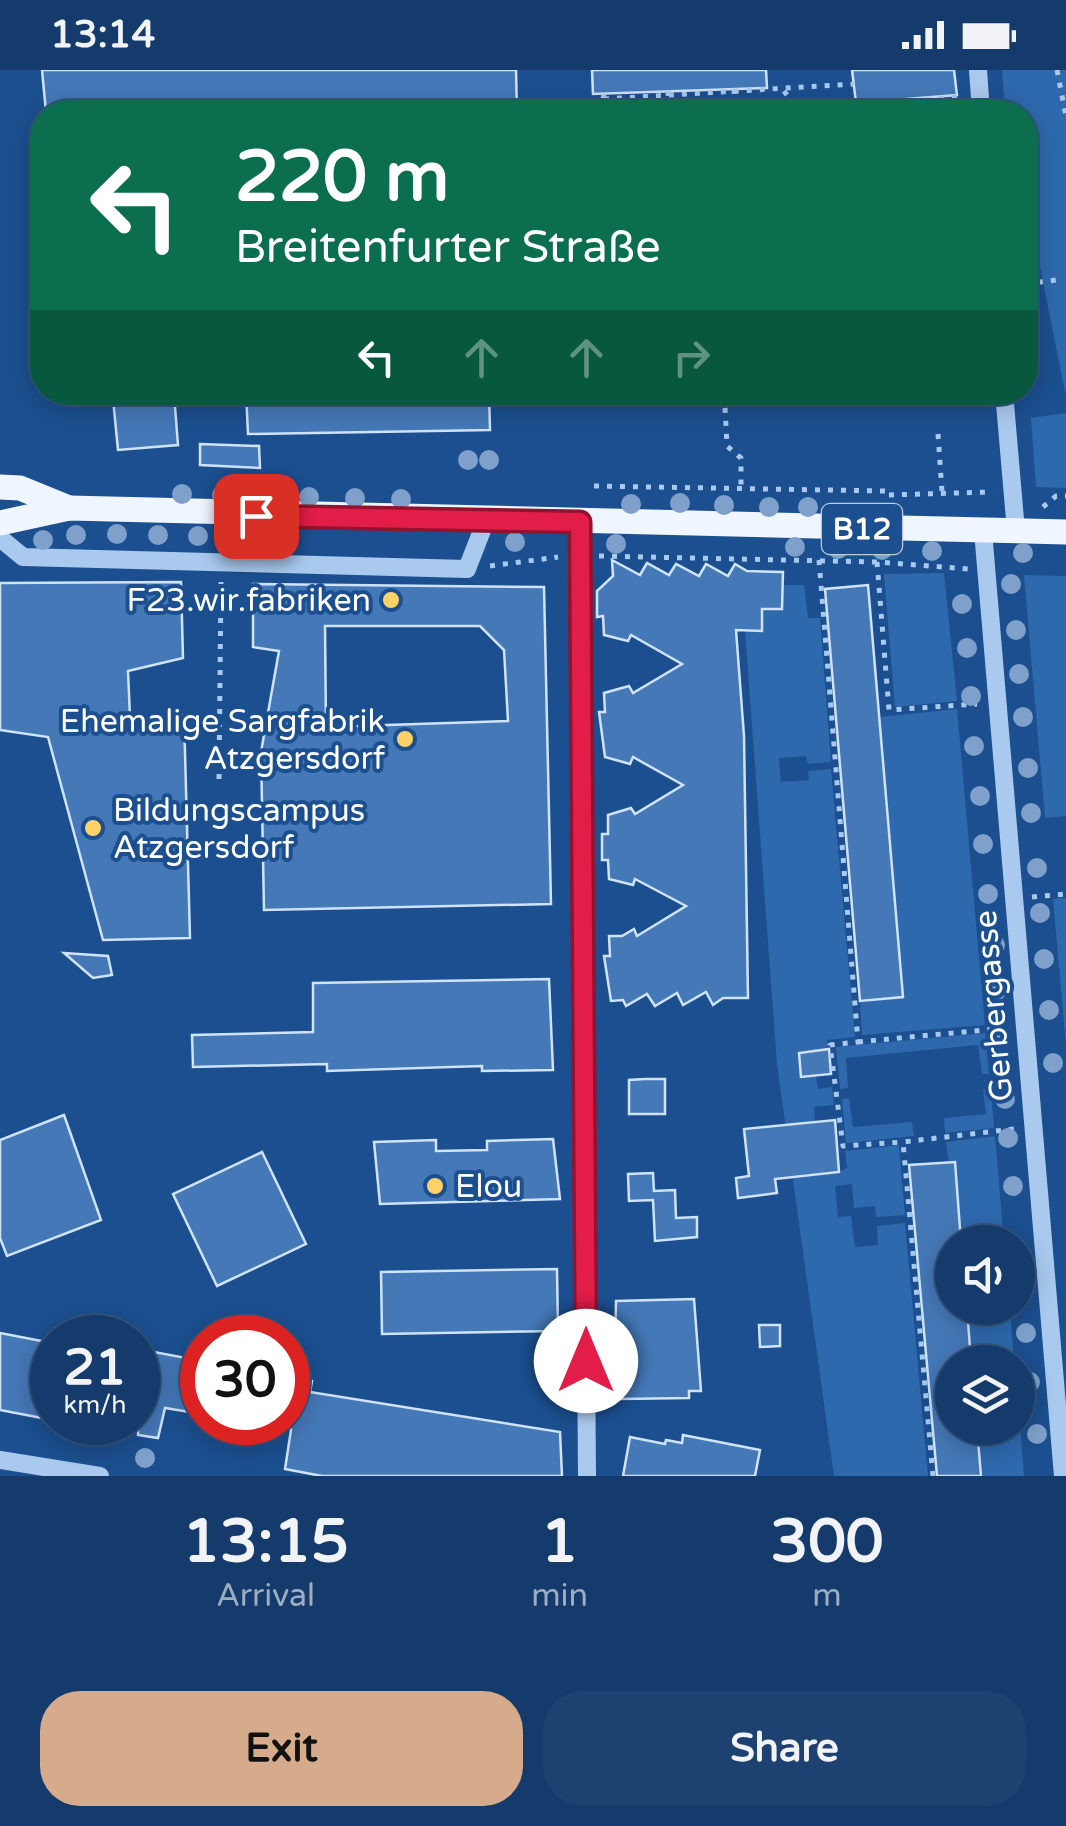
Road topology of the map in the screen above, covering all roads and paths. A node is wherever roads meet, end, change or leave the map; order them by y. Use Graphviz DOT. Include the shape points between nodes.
graph roads {
  1 [pos="978,70"];
  2 [pos="1057,70"];
  3 [pos="854,84"];
  4 [pos="784,91"];
  5 [pos="734,92"];
  6 [pos="668,94"];
  7 [pos="604,100"];
  8 [pos="668,100"];
  9 [pos="734,100"];
  10 [pos="790,100"];
  11 [pos="980,100"];
  12 [pos="1066,116"];
  13 [pos="1056,280"];
  14 [pos="1038,282"];
  15 [pos="1005,405"];
  16 [pos="725,408"];
  17 [pos="938,434"];
  18 [pos="594,486"];
  19 [pos="0,487"];
  20 [pos="742,487"];
  21 [pos="942,492"];
  22 [pos="1013,492"];
  23 [pos="68,508"];
  24 [pos="486,520"];
  25 [pos="580,522"];
  26 [pos="0,523"];
  27 [pos="982,531"];
  28 [pos="1016,531"];
  29 [pos="1066,532"];
  30 [pos="0,538"];
  31 [pos="580,556"];
  32 [pos="819,560"];
  33 [pos="878,562"];
  34 [pos="221,563"];
  35 [pos="467,569"];
  36 [pos="986,570"];
  37 [pos="997,702"];
  38 [pos="219,779"];
  39 [pos="1066,894"];
  40 [pos="1014,898"];
  41 [pos="1024,1026"];
  42 [pos="858,1042"];
  43 [pos="1033,1126"];
  44 [pos="902,1142"];
  45 [pos="0,1460"];
  46 [pos="100,1476"];
  47 [pos="587,1476"];
  48 [pos="932,1476"];
  49 [pos="1063,1476"];
  1 -- 11 [label="street"];
  2 -- 12 [label="path"];
  3 -- 4 [label="path"];
  4 -- 5 [label="path"];
  4 -- 10 [label="path"];
  5 -- 6 [label="path"];
  5 -- 9 [label="path"];
  6 -- 7 [label="path"];
  6 -- 8 [label="path"];
  13 -- 14 [label="path"];
  15 -- 22 [label="street"];
  16 -- 20 [label="path" via="727,446 742,458"];
  17 -- 21 [label="path"];
  18 -- 20 [label="path"];
  19 -- 23 [label="main road, B12"];
  20 -- 21 [label="path"];
  21 -- 22 [label="path"];
  22 -- 28 [label="street"];
  23 -- 24 [label="main road, B12"];
  23 -- 26 [label="main road, B12"];
  24 -- 25 [label="main road, B12"];
  24 -- 35 [label="street"];
  25 -- 27 [label="main road, B12"];
  25 -- 31 [label="street"];
  27 -- 28 [label="main road, B12"];
  27 -- 36 [label="street, Gerbergasse"];
  28 -- 29 [label="main road, B12"];
  30 -- 34 [label="street" via="23,557"];
  31 -- 32 [label="path"];
  31 -- 35 [label="path"];
  31 -- 47 [label="street"];
  32 -- 33 [label="path"];
  32 -- 42 [label="path"];
  33 -- 36 [label="path"];
  33 -- 37 [label="path" via="889,710"];
  34 -- 35 [label="street"];
  34 -- 38 [label="path"];
  36 -- 37 [label="street, Gerbergasse"];
  37 -- 40 [label="street, Gerbergasse"];
  39 -- 40 [label="path"];
  40 -- 41 [label="street, Gerbergasse"];
  41 -- 42 [label="path"];
  41 -- 43 [label="street, Gerbergasse"];
  42 -- 44 [label="path" via="830,1045 843,1146"];
  43 -- 44 [label="path"];
  43 -- 49 [label="street, Gerbergasse"];
  44 -- 48 [label="path"];
  45 -- 46 [label="street"];
}
